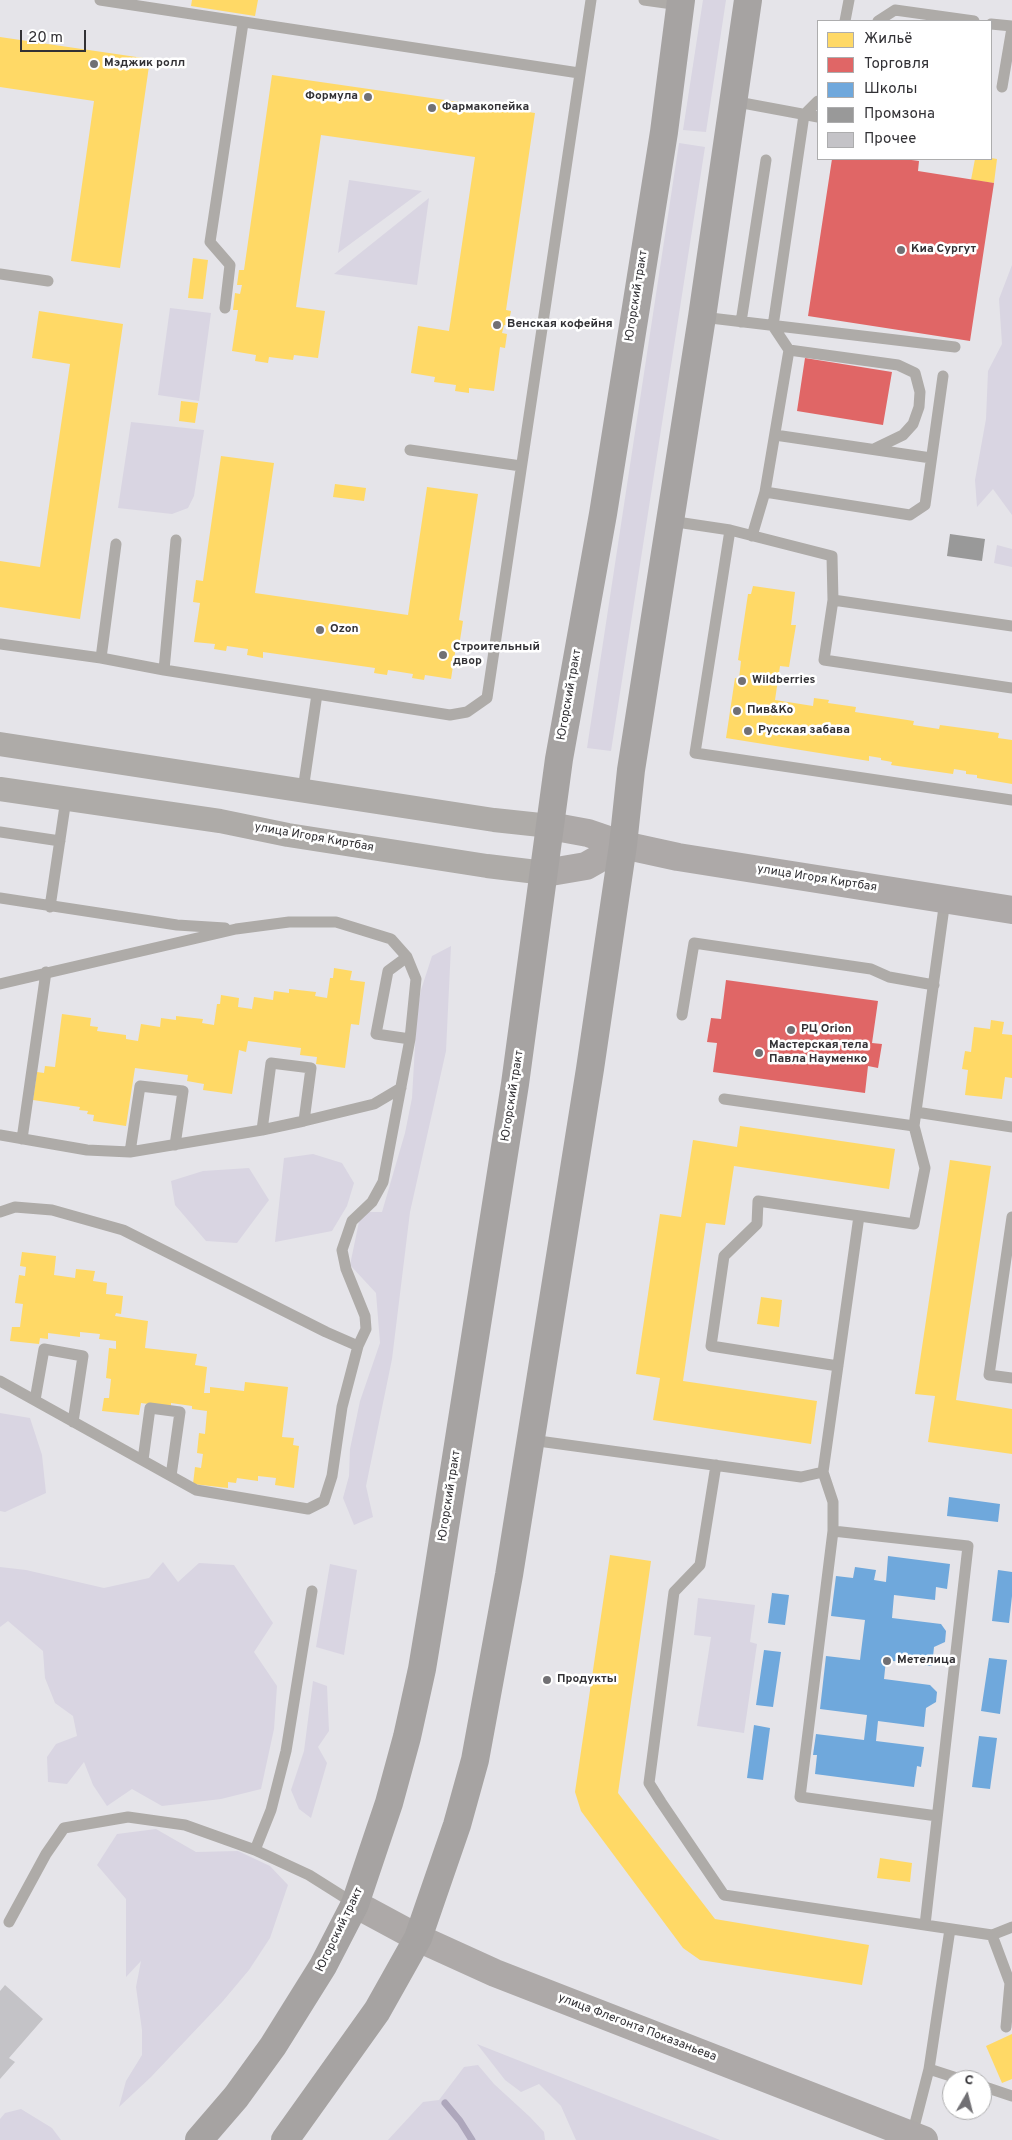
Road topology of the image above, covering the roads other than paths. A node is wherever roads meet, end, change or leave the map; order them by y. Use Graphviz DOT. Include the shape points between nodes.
graph roads {
  1 [pos="100,0"];
  2 [pos="591,0"];
  3 [pos="644,0"];
  4 [pos="748,0"];
  5 [pos="849,0"];
  6 [pos="680,3"];
  7 [pos="846,20"];
  8 [pos="880,20"];
  9 [pos="967,20"];
  10 [pos="242,22"];
  11 [pos="992,24"];
  12 [pos="1012,27"];
  13 [pos="579,73"];
  14 [pos="1002,87"];
  15 [pos="732,101"];
  16 [pos="817,102"];
  17 [pos="804,115"];
  18 [pos="817,117"];
  19 [pos="766,160"];
  20 [pos="0,274"];
  21 [pos="48,281"];
  22 [pos="226,308"];
  23 [pos="702,317"];
  24 [pos="741,322"];
  25 [pos="773,326"];
  26 [pos="956,347"];
  27 [pos="789,350"];
  28 [pos="943,376"];
  29 [pos="775,435"];
  30 [pos="874,449"];
  31 [pos="410,450"];
  32 [pos="931,458"];
  33 [pos="521,466"];
  34 [pos="765,492"];
  35 [pos="669,521"];
  36 [pos="730,530"];
  37 [pos="752,536"];
  38 [pos="176,540"];
  39 [pos="116,544"];
  40 [pos="833,600"];
  41 [pos="1012,626"];
  42 [pos="0,644"];
  43 [pos="101,658"];
  44 [pos="164,670"];
  45 [pos="1012,688"];
  46 [pos="317,694"];
  47 [pos="0,744"];
  48 [pos="0,790"];
  49 [pos="303,790"];
  50 [pos="66,799"];
  51 [pos="1012,800"];
  52 [pos="550,826"];
  53 [pos="0,832"];
  54 [pos="60,841"];
  55 [pos="623,845"];
  56 [pos="545,873"];
  57 [pos="0,898"];
  58 [pos="945,900"];
  59 [pos="50,907"];
  60 [pos="1012,910"];
  61 [pos="177,925"];
  62 [pos="236,929"];
  63 [pos="181,942"];
  64 [pos="407,957"];
  65 [pos="46,972"];
  66 [pos="0,984"];
  67 [pos="934,985"];
  68 [pos="682,1015"];
  69 [pos="410,1039"];
  70 [pos="401,1088"];
  71 [pos="724,1098"];
  72 [pos="916,1112"];
  73 [pos="304,1121"];
  74 [pos="914,1126"];
  75 [pos="1012,1127"];
  76 [pos="262,1130"];
  77 [pos="0,1135"];
  78 [pos="22,1139"];
  79 [pos="175,1145"];
  80 [pos="130,1152"];
  81 [pos="0,1212"];
  82 [pos="859,1216"];
  83 [pos="1012,1217"];
  84 [pos="358,1346"];
  85 [pos="838,1366"];
  86 [pos="1012,1378"];
  87 [pos="0,1381"];
  88 [pos="35,1400"];
  89 [pos="73,1422"];
  90 [pos="531,1440"];
  91 [pos="143,1460"];
  92 [pos="716,1465"];
  93 [pos="823,1472"];
  94 [pos="171,1476"];
  95 [pos="833,1531"];
  96 [pos="312,1592"];
  97 [pos="937,1816"];
  98 [pos="255,1850"];
  99 [pos="355,1904"];
  100 [pos="8,1922"];
  101 [pos="925,1925"];
  102 [pos="1012,1927"];
  103 [pos="950,1929"];
  104 [pos="992,1935"];
  105 [pos="418,1938"];
  106 [pos="1006,2027"];
  107 [pos="929,2069"];
  108 [pos="942,2073"];
  109 [pos="992,2089"];
  110 [pos="1012,2096"];
  111 [pos="918,2138"];
  112 [pos="199,2140"];
  113 [pos="284,2140"];
  1 -- 10 [label="lane"];
  2 -- 13 [label="lane"];
  3 -- 6 [label="lane"];
  4 -- 15 [label="main road"];
  5 -- 7 [label="lane"];
  6 -- 52 [label="main road, Югорский тракт" via="664,132"];
  8 -- 9 [label="lane" via="895,10"];
  10 -- 13 [label="lane"];
  10 -- 22 [label="lane" via="210,242 230,266"];
  11 -- 12 [label="lane"];
  12 -- 14 [label="lane"];
  13 -- 33 [label="lane"];
  15 -- 17 [label="lane"];
  15 -- 23 [label="main road"];
  16 -- 17 [label="lane"];
  17 -- 18 [label="lane"];
  17 -- 25 [label="lane"];
  19 -- 24 [label="lane"];
  20 -- 21 [label="lane"];
  23 -- 24 [label="lane"];
  23 -- 35 [label="main road"];
  24 -- 25 [label="lane"];
  25 -- 26 [label="lane"];
  25 -- 27 [label="lane"];
  27 -- 29 [label="lane"];
  27 -- 30 [label="lane" via="898,365 915,373 920,392 914,424 903,435"];
  28 -- 32 [label="lane"];
  29 -- 30 [label="lane"];
  29 -- 34 [label="lane"];
  30 -- 32 [label="lane"];
  31 -- 33 [label="lane"];
  32 -- 34 [label="lane" via="925,505 910,515"];
  33 -- 46 [label="lane" via="487,698 467,712 450,714"];
  34 -- 37 [label="lane"];
  35 -- 36 [label="lane"];
  35 -- 55 [label="main road" via="631,770"];
  36 -- 37 [label="lane"];
  36 -- 51 [label="lane" via="695,754"];
  37 -- 40 [label="lane" via="832,556"];
  38 -- 44 [label="lane"];
  39 -- 43 [label="lane"];
  40 -- 41 [label="lane"];
  40 -- 45 [label="lane" via="824,660"];
  42 -- 43 [label="lane"];
  43 -- 44 [label="lane"];
  44 -- 46 [label="lane"];
  46 -- 49 [label="lane"];
  47 -- 49 [label="street, улица Игоря Киртбая"];
  48 -- 50 [label="street, улица Игоря Киртбая"];
  49 -- 52 [label="street, улица Игоря Киртбая"];
  50 -- 54 [label="lane"];
  50 -- 56 [label="street, улица Игоря Киртбая"];
  52 -- 55 [label="main road, улица Игоря Киртбая" via="588,833"];
  52 -- 56 [label="main road, Югорский тракт"];
  53 -- 54 [label="lane"];
  54 -- 59 [label="lane"];
  55 -- 56 [label="main road, улица Игоря Киртбая" via="586,866"];
  55 -- 58 [label="main road, улица Игоря Киртбая" via="678,857"];
  55 -- 90 [label="main road"];
  56 -- 99 [label="main road, Югорский тракт" via="515,1084 422,1669 389,1803"];
  57 -- 59 [label="lane"];
  58 -- 60 [label="main road, улица Игоря Киртбая"];
  58 -- 67 [label="lane"];
  59 -- 61 [label="lane"];
  61 -- 62 [label="lane"];
  61 -- 63 [label="lane"];
  62 -- 63 [label="lane"];
  62 -- 64 [label="lane" via="289,922 336,922 391,939"];
  63 -- 65 [label="lane"];
  64 -- 69 [label="lane" via="416,979"];
  64 -- 69 [label="lane" via="388,972 376,1034"];
  65 -- 66 [label="lane"];
  65 -- 78 [label="lane"];
  67 -- 68 [label="lane" via="889,977 871,969 694,943"];
  67 -- 72 [label="lane"];
  69 -- 70 [label="lane"];
  70 -- 73 [label="lane" via="374,1104"];
  70 -- 84 [label="lane" via="383,1182 372,1202 352,1221 342,1250 365,1316 366,1329"];
  71 -- 74 [label="lane"];
  72 -- 74 [label="lane"];
  72 -- 75 [label="lane"];
  73 -- 76 [label="lane"];
  73 -- 76 [label="lane" via="311,1068 271,1063"];
  74 -- 82 [label="lane" via="925,1168 914,1224"];
  76 -- 79 [label="lane"];
  77 -- 78 [label="lane"];
  78 -- 80 [label="lane" via="87,1150"];
  79 -- 80 [label="lane"];
  79 -- 80 [label="lane" via="183,1091 140,1086"];
  81 -- 84 [label="lane" via="15,1207 52,1210 123,1230"];
  82 -- 85 [label="lane"];
  82 -- 85 [label="lane" via="758,1201 757,1224 724,1256 711,1346"];
  83 -- 86 [label="lane" via="989,1375"];
  84 -- 94 [label="lane" via="342,1407 332,1476 324,1501 308,1508 196,1490"];
  85 -- 93 [label="lane"];
  87 -- 88 [label="lane"];
  88 -- 89 [label="lane"];
  88 -- 89 [label="lane" via="44,1349 84,1356"];
  89 -- 91 [label="lane"];
  90 -- 92 [label="lane"];
  90 -- 105 [label="main road" via="475,1760"];
  91 -- 94 [label="lane"];
  91 -- 94 [label="lane" via="150,1408 180,1412"];
  92 -- 93 [label="lane" via="801,1477"];
  92 -- 101 [label="lane" via="700,1565 674,1592 649,1783 724,1895"];
  93 -- 95 [label="lane" via="833,1502"];
  95 -- 97 [label="lane" via="800,1798"];
  95 -- 97 [label="lane" via="968,1546"];
  96 -- 98 [label="lane" via="286,1751 271,1810"];
  97 -- 101 [label="lane"];
  98 -- 99 [label="lane" via="309,1875"];
  98 -- 100 [label="lane" via="185,1825 128,1818 64,1828"];
  99 -- 105 [label="main road, улица Флегонта Показаньева"];
  99 -- 112 [label="main road, Югорский тракт" via="314,1982 273,2046"];
  101 -- 103 [label="lane"];
  102 -- 104 [label="lane"];
  103 -- 104 [label="lane"];
  103 -- 107 [label="lane"];
  104 -- 106 [label="lane" via="1010,1983"];
  105 -- 111 [label="main road, улица Флегонта Показаньева" via="495,1973"];
  105 -- 113 [label="main road" via="377,2011"];
  107 -- 108 [label="lane"];
  107 -- 111 [label="lane"];
  109 -- 110 [label="lane"];
}
